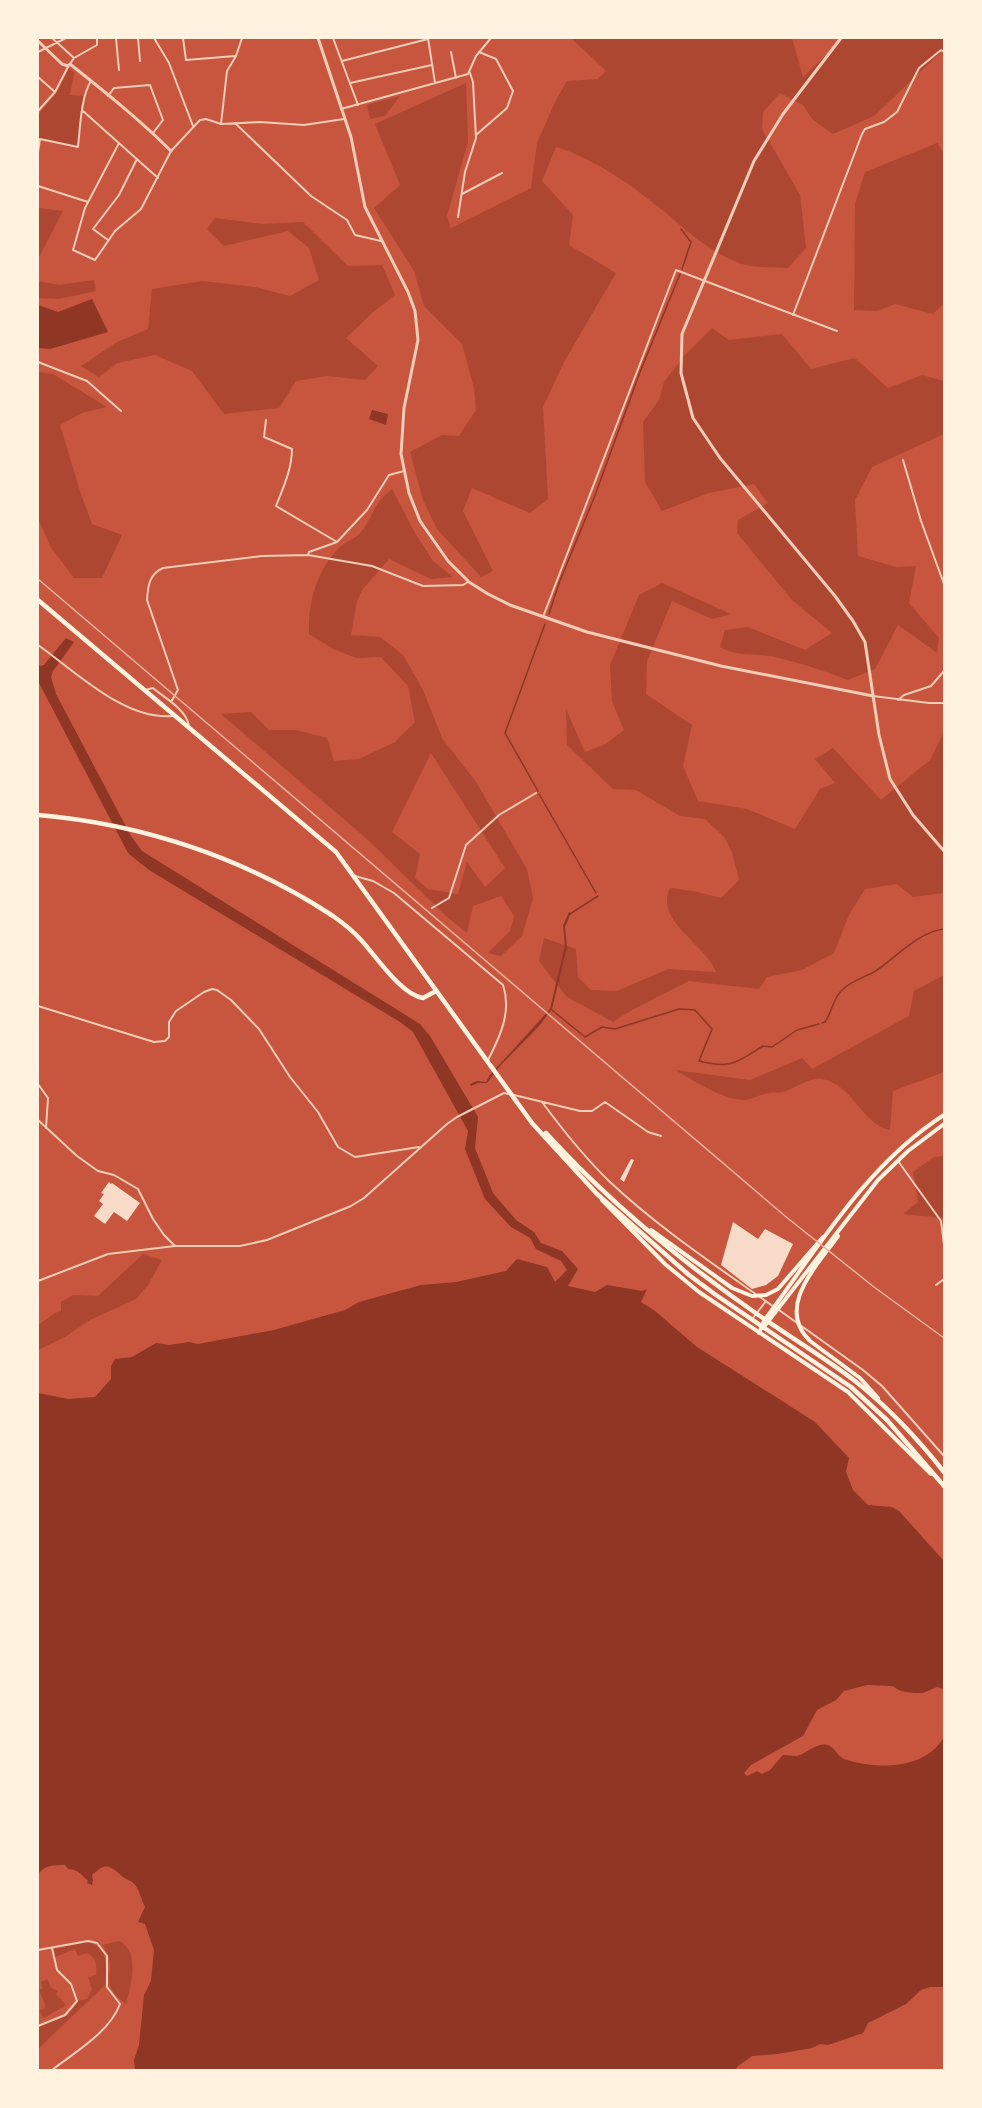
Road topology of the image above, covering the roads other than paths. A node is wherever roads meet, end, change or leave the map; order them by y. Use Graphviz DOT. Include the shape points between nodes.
graph roads {
  1 [pos="52,38"];
  2 [pos="66,38"];
  3 [pos="97,38"];
  4 [pos="116,38"];
  5 [pos="138,38"];
  6 [pos="154,38"];
  7 [pos="161,38"];
  8 [pos="180,38"];
  9 [pos="242,38"];
  10 [pos="318,38"];
  11 [pos="334,38"];
  12 [pos="428,38"];
  13 [pos="490,38"];
  14 [pos="841,38"];
  15 [pos="38,41"];
  16 [pos="57,42"];
  17 [pos="45,48"];
  18 [pos="38,52"];
  19 [pos="451,52"];
  20 [pos="480,52"];
  21 [pos="945,52"];
  22 [pos="236,56"];
  23 [pos="74,58"];
  24 [pos="140,61"];
  25 [pos="342,61"];
  26 [pos="432,64"];
  27 [pos="69,65"];
  28 [pos="119,70"];
  29 [pos="469,71"];
  30 [pos="38,77"];
  31 [pos="456,78"];
  32 [pos="91,81"];
  33 [pos="350,83"];
  34 [pos="435,83"];
  35 [pos="55,92"];
  36 [pos="108,96"];
  37 [pos="358,105"];
  38 [pos="38,109"];
  39 [pos="341,109"];
  40 [pos="83,111"];
  41 [pos="344,119"];
  42 [pos="235,123"];
  43 [pos="221,124"];
  44 [pos="193,126"];
  45 [pos="153,133"];
  46 [pos="476,135"];
  47 [pos="119,143"];
  48 [pos="171,151"];
  49 [pos="38,152"];
  50 [pos="137,159"];
  51 [pos="502,173"];
  52 [pos="158,178"];
  53 [pos="38,186"];
  54 [pos="462,194"];
  55 [pos="88,202"];
  56 [pos="458,217"];
  57 [pos="108,240"];
  58 [pos="381,241"];
  59 [pos="705,280"];
  60 [pos="793,315"];
  61 [pos="837,331"];
  62 [pos="38,362"];
  63 [pos="121,411"];
  64 [pos="266,420"];
  65 [pos="903,459"];
  66 [pos="404,471"];
  67 [pos="337,542"];
  68 [pos="308,555"];
  69 [pos="469,582"];
  70 [pos="945,584"];
  71 [pos="38,600"];
  72 [pos="543,617"];
  73 [pos="38,645"];
  74 [pos="945,671"];
  75 [pos="145,690"];
  76 [pos="873,696"];
  77 [pos="898,699"];
  78 [pos="171,702"];
  79 [pos="945,703"];
  80 [pos="176,715"];
  81 [pos="189,726"];
  82 [pos="536,794"];
  83 [pos="38,815"];
  84 [pos="945,851"];
  85 [pos="355,876"];
  86 [pos="432,908"];
  87 [pos="436,992"];
  88 [pos="38,1006"];
  89 [pos="488,1060"];
  90 [pos="38,1084"];
  91 [pos="512,1094"];
  92 [pos="542,1102"];
  93 [pos="945,1115"];
  94 [pos="38,1120"];
  95 [pos="945,1124"];
  96 [pos="46,1128"];
  97 [pos="661,1136"];
  98 [pos="419,1148"];
  99 [pos="898,1161"];
  100 [pos="608,1180"];
  101 [pos="600,1188"];
  102 [pos="597,1194"];
  103 [pos="843,1213"];
  104 [pos="849,1218"];
  105 [pos="647,1229"];
  106 [pos="945,1245"];
  107 [pos="175,1246"];
  108 [pos="945,1279"];
  109 [pos="38,1281"];
  110 [pos="936,1285"];
  111 [pos="766,1301"];
  112 [pos="756,1314"];
  113 [pos="752,1320"];
  114 [pos="759,1333"];
  115 [pos="897,1417"];
  116 [pos="945,1456"];
  117 [pos="945,1472"];
  118 [pos="945,1487"];
  119 [pos="52,1947"];
  120 [pos="38,1950"];
  121 [pos="38,2026"];
  122 [pos="52,2070"];
  1 -- 16 [label="street"];
  2 -- 16 [label="street"];
  3 -- 23 [label="street" via="97,45"];
  4 -- 28 [label="street"];
  5 -- 24 [label="street"];
  6 -- 44 [label="street" via="169,63"];
  7 -- 8 [label="street"];
  8 -- 22 [label="street" via="186,60"];
  9 -- 22 [label="street"];
  10 -- 39 [label="street"];
  11 -- 25 [label="street"];
  12 -- 25 [label="street"];
  12 -- 26 [label="street"];
  13 -- 20 [label="street"];
  14 -- 59 [label="street" via="783,114 754,161"];
  15 -- 17 [label="street"];
  16 -- 17 [label="street"];
  16 -- 23 [label="street"];
  17 -- 18 [label="street"];
  17 -- 27 [label="street" via="62,64"];
  19 -- 31 [label="street"];
  20 -- 29 [label="street"];
  20 -- 46 [label="street" via="496,59 513,90 507,108"];
  21 -- 60 [label="street" via="919,68 897,112 862,134"];
  22 -- 43 [label="street" via="227,71"];
  23 -- 27 [label="street"];
  25 -- 33 [label="street"];
  26 -- 33 [label="street"];
  26 -- 34 [label="street"];
  27 -- 32 [label="street"];
  27 -- 35 [label="street"];
  29 -- 31 [label="street"];
  29 -- 46 [label="street"];
  30 -- 35 [label="street"];
  31 -- 34 [label="street"];
  32 -- 36 [label="street"];
  32 -- 40 [label="street"];
  33 -- 37 [label="street"];
  34 -- 37 [label="street"];
  35 -- 38 [label="street"];
  36 -- 45 [label="street"];
  36 -- 45 [label="street" via="114,88 150,85 163,120"];
  37 -- 39 [label="street"];
  39 -- 41 [label="street"];
  40 -- 47 [label="street"];
  40 -- 49 [label="street" via="78,147 40,139"];
  41 -- 42 [label="street" via="304,125"];
  41 -- 58 [label="street" via="365,207"];
  42 -- 43 [label="street"];
  42 -- 58 [label="street" via="311,196 347,220 355,235"];
  43 -- 44 [label="street" via="206,119"];
  44 -- 48 [label="street"];
  45 -- 48 [label="street"];
  46 -- 54 [label="street"];
  47 -- 50 [label="street"];
  47 -- 55 [label="street"];
  48 -- 52 [label="street"];
  50 -- 52 [label="street"];
  50 -- 57 [label="street" via="119,195 93,229"];
  51 -- 54 [label="street"];
  52 -- 57 [label="street" via="141,209"];
  53 -- 55 [label="street"];
  54 -- 56 [label="street"];
  55 -- 57 [label="street" via="73,249 94,260"];
  58 -- 66 [label="street" via="408,292 418,328 404,408"];
  59 -- 60 [label="street"];
  59 -- 72 [label="street" via="676,270"];
  59 -- 76 [label="street" via="682,334 681,373 693,418 720,458 853,621 865,642"];
  60 -- 61 [label="street"];
  62 -- 63 [label="street" via="87,381"];
  64 -- 67 [label="street" via="264,437 292,448 287,478 276,506"];
  65 -- 70 [label="street"];
  66 -- 67 [label="street" via="388,475 367,510"];
  66 -- 69 [label="street" via="415,508 429,536"];
  67 -- 68 [label="street"];
  68 -- 69 [label="street" via="372,566 423,586"];
  68 -- 78 [label="street" via="262,556 156,571 147,587 147,600 178,690"];
  69 -- 72 [label="street" via="510,605"];
  71 -- 75 [label="highway"];
  72 -- 76 [label="street" via="628,644"];
  73 -- 80 [label="street" via="129,708"];
  74 -- 77 [label="street" via="931,686"];
  75 -- 78 [label="street" via="153,688"];
  75 -- 80 [label="highway"];
  76 -- 77 [label="street"];
  76 -- 84 [label="street" via="890,778 913,815"];
  77 -- 79 [label="street"];
  78 -- 81 [label="street" via="188,718"];
  80 -- 81 [label="highway"];
  81 -- 85 [label="highway" via="327,843"];
  82 -- 86 [label="street" via="509,808 466,845 449,898"];
  83 -- 87 [label="highway" via="99,823 173,841 240,866 308,901 350,929 412,993 423,998"];
  85 -- 87 [label="highway"];
  85 -- 89 [label="street" via="394,893 502,985 507,1000 505,1019"];
  87 -- 89 [label="highway"];
  88 -- 98 [label="street" via="161,1042 169,1037 169,1022 176,1011 204,992 217,990 259,1029 338,1147 355,1157"];
  89 -- 91 [label="highway"];
  90 -- 96 [label="street" via="48,1098"];
  91 -- 92 [label="street"];
  91 -- 98 [label="street" via="504,1093 457,1117"];
  91 -- 101 [label="highway"];
  91 -- 102 [label="highway" via="532,1123"];
  92 -- 97 [label="street" via="587,1112 606,1102 648,1132"];
  92 -- 100 [label="street"];
  93 -- 103 [label="main road" via="891,1157"];
  94 -- 96 [label="street"];
  95 -- 99 [label="main road"];
  96 -- 107 [label="street" via="98,1171 138,1189 164,1236"];
  98 -- 107 [label="street" via="351,1206 267,1240 240,1246"];
  99 -- 104 [label="main road"];
  99 -- 106 [label="street" via="941,1221"];
  100 -- 101 [label="street"];
  100 -- 111 [label="street" via="664,1227"];
  101 -- 105 [label="highway"];
  102 -- 113 [label="highway" via="690,1275"];
  102 -- 114 [label="main road" via="665,1264"];
  103 -- 105 [label="main road" via="788,1280 759,1296 724,1282"];
  103 -- 114 [label="main road"];
  104 -- 114 [label="main road"];
  104 -- 115 [label="main road" via="804,1284 796,1303 796,1319 804,1335 860,1378"];
  105 -- 112 [label="highway"];
  107 -- 109 [label="street" via="108,1254"];
  108 -- 110 [label="street"];
  111 -- 112 [label="street"];
  111 -- 116 [label="street" via="882,1386"];
  112 -- 113 [label="street"];
  112 -- 115 [label="highway" via="856,1382"];
  113 -- 118 [label="highway" via="860,1395 917,1452"];
  114 -- 118 [label="main road" via="862,1405"];
  115 -- 117 [label="highway"];
  119 -- 120 [label="street"];
  119 -- 121 [label="street" via="57,1970 71,1984 77,2001 64,2015"];
  119 -- 122 [label="street" via="97,1943 107,1956 107,1987 120,2004 105,2027"];
}
